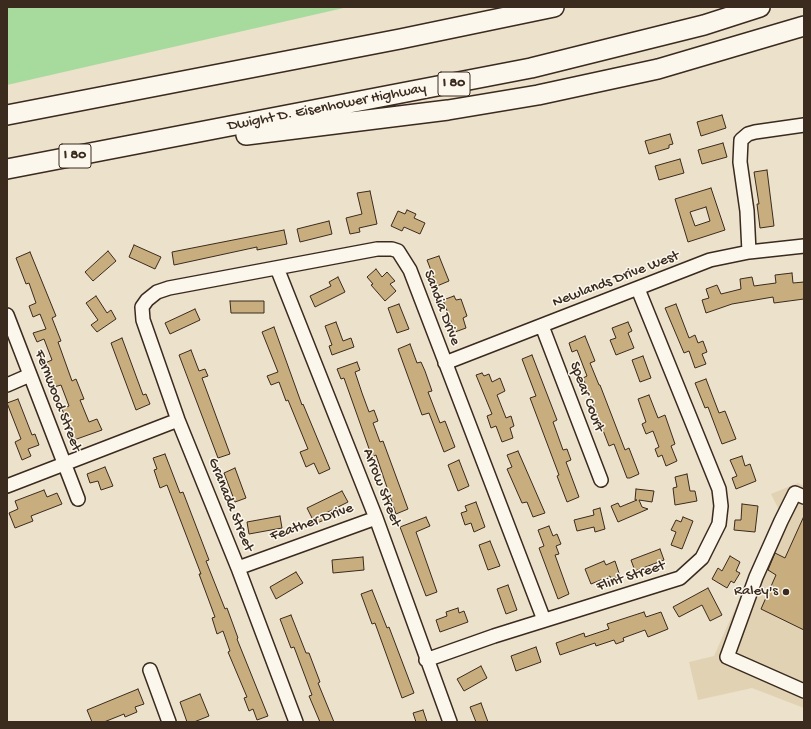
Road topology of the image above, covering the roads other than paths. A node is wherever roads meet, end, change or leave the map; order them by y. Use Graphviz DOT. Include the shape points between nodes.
graph roads {
  1 [pos="554,7"];
  2 [pos="760,7"];
  3 [pos="804,26"];
  4 [pos="7,115"];
  5 [pos="804,125"];
  6 [pos="143,144"];
  7 [pos="7,169"];
  8 [pos="804,246"];
  9 [pos="749,252"];
  10 [pos="277,268"];
  11 [pos="638,289"];
  12 [pos="146,300"];
  13 [pos="7,315"];
  14 [pos="542,326"];
  15 [pos="445,363"];
  16 [pos="30,375"];
  17 [pos="7,385"];
  18 [pos="178,420"];
  19 [pos="64,463"];
  20 [pos="601,480"];
  21 [pos="7,486"];
  22 [pos="804,497"];
  23 [pos="78,499"];
  24 [pos="376,518"];
  25 [pos="238,568"];
  26 [pos="544,620"];
  27 [pos="426,660"];
  28 [pos="150,670"];
  29 [pos="804,690"];
  30 [pos="166,721"];
  31 [pos="296,722"];
  32 [pos="450,722"];
  1 -- 4 [label="highway"];
  2 -- 6 [label="highway, Dwight D. Eisenhower Highway / I 80" via="675,33 531,68"];
  3 -- 6 [label="highway" via="658,69 497,102 186,143"];
  5 -- 9 [label="street" via="755,132 741,140 740,162"];
  6 -- 7 [label="highway, Dwight D. Eisenhower Highway / I 80"];
  8 -- 9 [label="street, Newlands Drive West"];
  9 -- 11 [label="street, Newlands Drive West" via="710,260"];
  10 -- 12 [label="street, Sandia Drive" via="169,288 157,292"];
  10 -- 15 [label="street, Sandia Drive" via="377,249 392,248 398,251 410,270"];
  10 -- 24 [label="street, Arrow Street"];
  11 -- 14 [label="street, Newlands Drive West"];
  11 -- 26 [label="street, Flint Street" via="719,488 719,524 702,558 680,578"];
  12 -- 18 [label="street, Granada Street" via="142,307 143,320"];
  13 -- 16 [label="street, Fernwood Street"];
  14 -- 15 [label="street, Newlands Drive West"];
  14 -- 20 [label="street, Spear Court"];
  15 -- 26 [label="street, Sandia Drive"];
  16 -- 17 [label="street"];
  16 -- 19 [label="street, Fernwood Street"];
  18 -- 19 [label="street"];
  18 -- 25 [label="street, Granada Street"];
  19 -- 21 [label="street"];
  19 -- 23 [label="street, Fernwood Street"];
  22 -- 29 [label="street" via="795,493 780,521 727,657"];
  24 -- 25 [label="street, Feather Drive"];
  24 -- 27 [label="street, Arrow Street"];
  25 -- 31 [label="street, Granada Street"];
  26 -- 27 [label="street, Flint Street"];
  27 -- 32 [label="street, Arrow Street"];
  28 -- 30 [label="street"];
}
